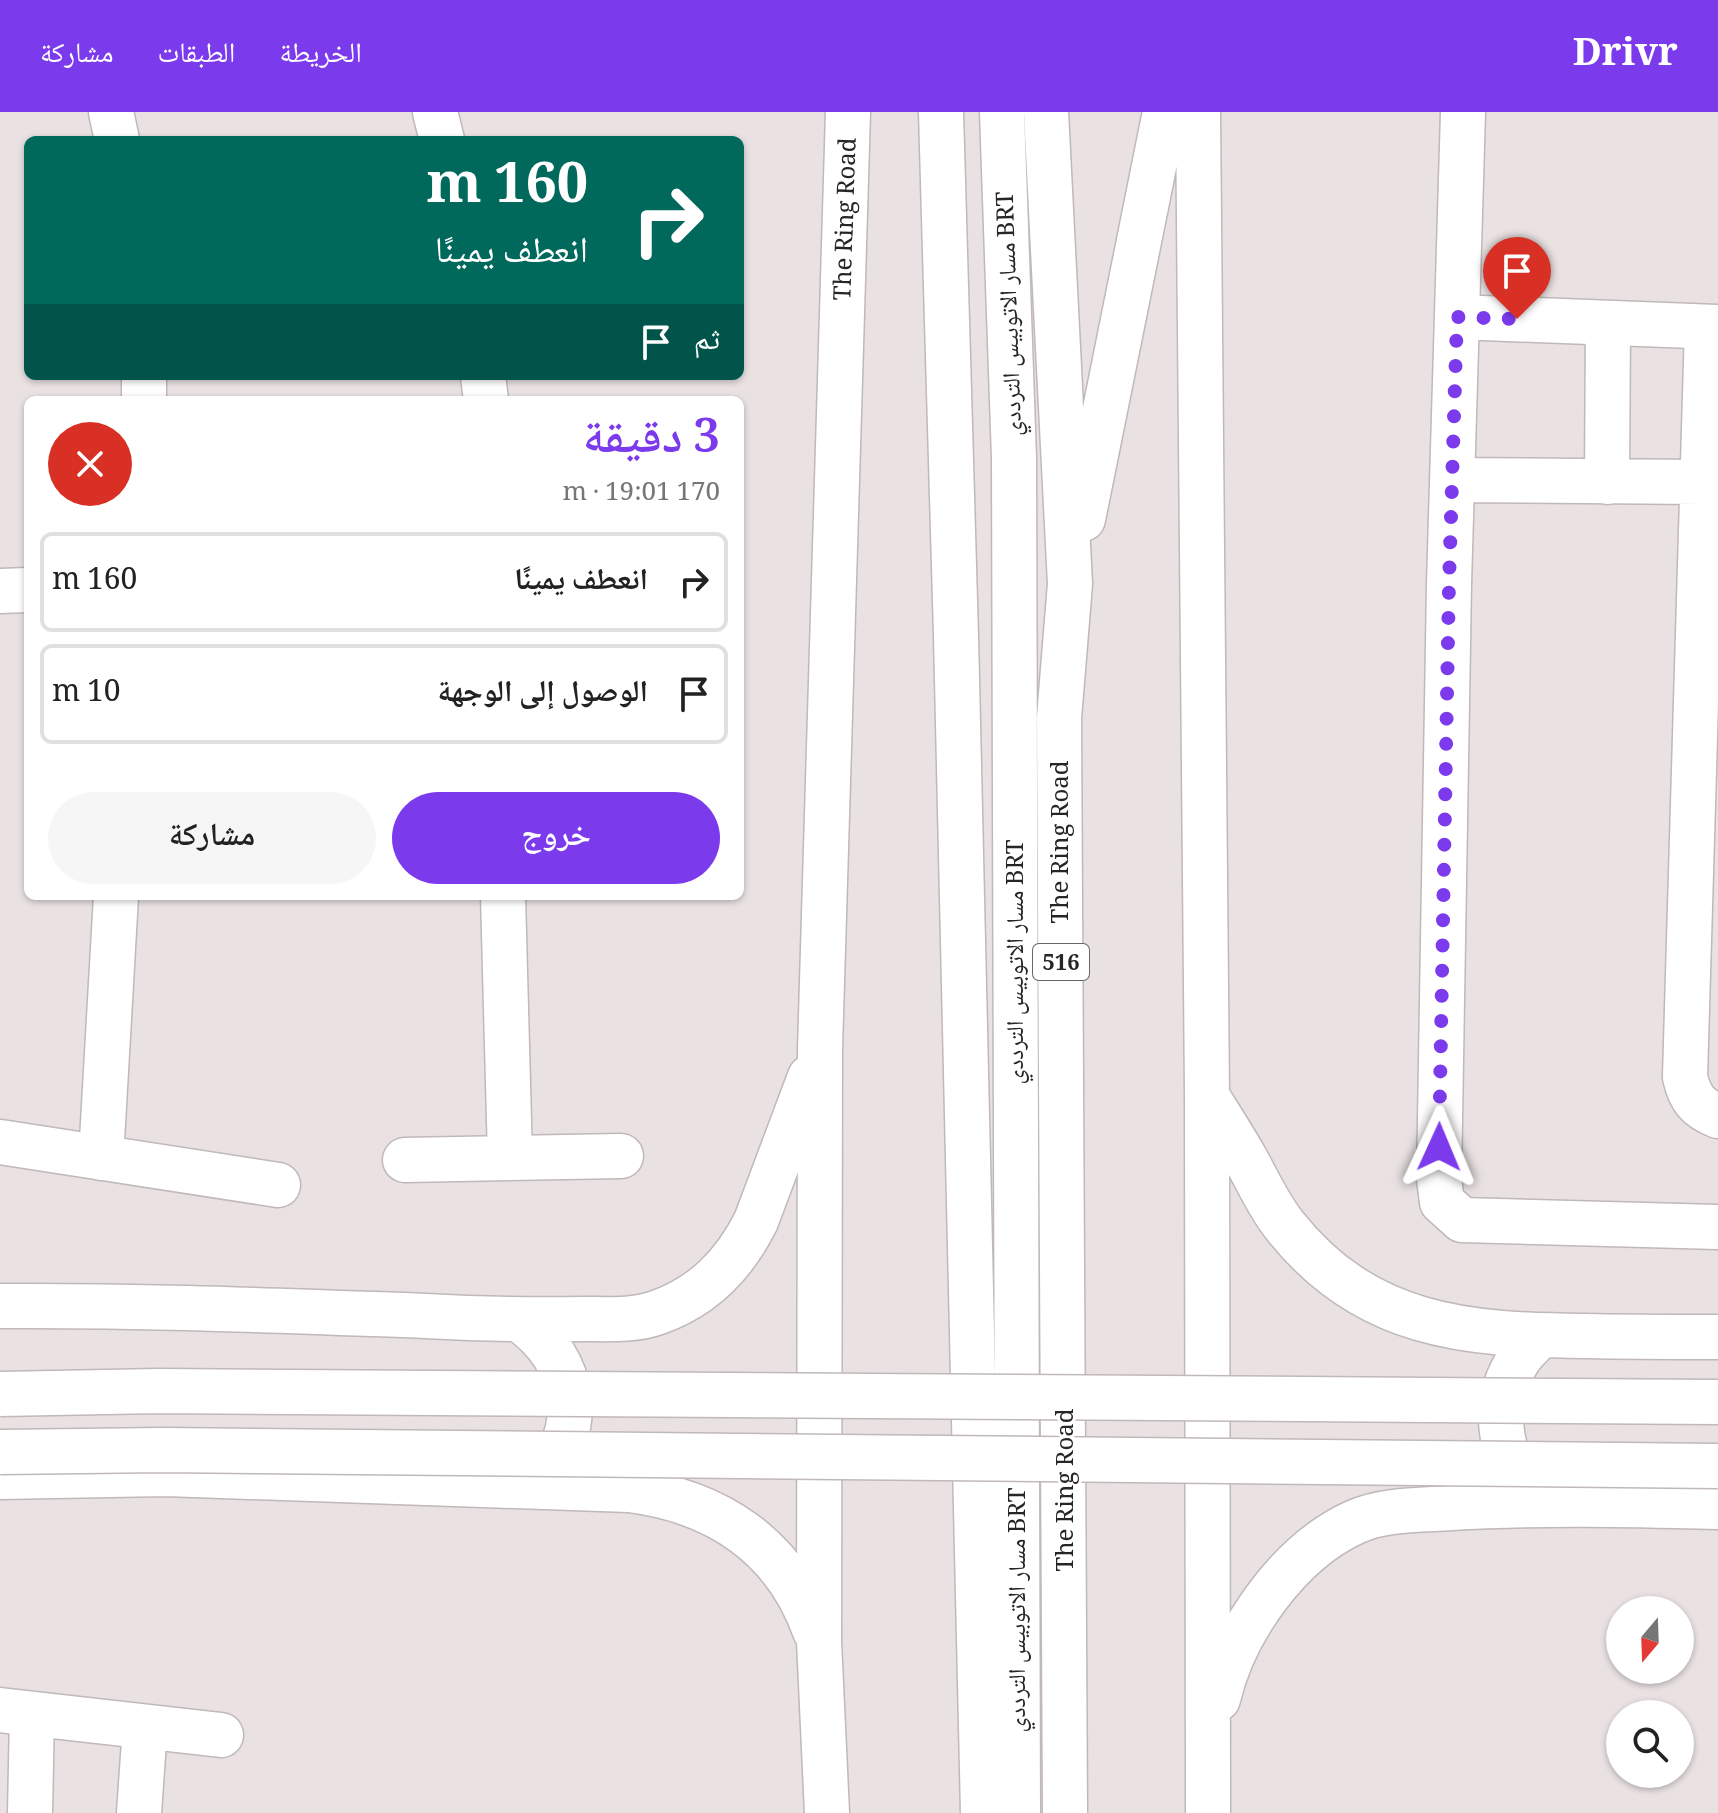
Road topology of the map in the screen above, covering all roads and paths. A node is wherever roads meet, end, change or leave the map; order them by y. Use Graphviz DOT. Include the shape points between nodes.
graph roads {
  1 [pos="111,112"];
  2 [pos="435,112"];
  3 [pos="848,112"];
  4 [pos="941,112"];
  5 [pos="1002,112"];
  6 [pos="1046,112"];
  7 [pos="1165,112"];
  8 [pos="1198,112"];
  9 [pos="1463,112"];
  10 [pos="116,136"];
  11 [pos="441,136"];
  12 [pos="1457,317"];
  13 [pos="1608,323"];
  14 [pos="1712,327"];
  15 [pos="1453,480"];
  16 [pos="1607,482"];
  17 [pos="1702,482"];
  18 [pos="1070,584"];
  19 [pos="24,590"];
  20 [pos="0,591"];
  21 [pos="116,900"];
  22 [pos="503,900"];
  23 [pos="820,1049"];
  24 [pos="1207,1096"];
  25 [pos="1718,1116"];
  26 [pos="0,1142"];
  27 [pos="621,1156"];
  28 [pos="101,1158"];
  29 [pos="510,1158"];
  30 [pos="405,1160"];
  31 [pos="278,1185"];
  32 [pos="1718,1227"];
  33 [pos="0,1306"];
  34 [pos="520,1320"];
  35 [pos="1540,1336"];
  36 [pos="1718,1337"];
  37 [pos="0,1394"];
  38 [pos="1718,1402"];
  39 [pos="0,1452"];
  40 [pos="1718,1466"];
  41 [pos="0,1477"];
  42 [pos="534,1486"];
  43 [pos="1538,1503"];
  44 [pos="1718,1507"];
  45 [pos="819,1641"];
  46 [pos="16,1712"];
  47 [pos="145,1727"];
  48 [pos="221,1735"];
  49 [pos="1208,1740"];
  50 [pos="30,1813"];
  51 [pos="139,1813"];
  52 [pos="827,1813"];
  53 [pos="983,1813"];
  54 [pos="1018,1813"];
  55 [pos="1065,1813"];
  56 [pos="1208,1813"];
  1 -- 10 [label="main road"];
  2 -- 11 [label="main road"];
  3 -- 23 [label="main road, The Ring Road"];
  4 -- 53 [label="main road"];
  5 -- 54 [label="main road, مسار الاتوبيس الترددي BRT" via="1014,458"];
  6 -- 18 [label="main road, The Ring Road / 516"];
  7 -- 18 [label="main road"];
  8 -- 24 [label="main road"];
  9 -- 12 [label="main road"];
  12 -- 13 [label="main road"];
  12 -- 15 [label="main road"];
  13 -- 14 [label="main road"];
  13 -- 16 [label="main road"];
  14 -- 17 [label="main road"];
  15 -- 16 [label="main road"];
  15 -- 32 [label="main road" via="1442,1202 1462,1220"];
  16 -- 17 [label="main road"];
  17 -- 25 [label="main road" via="1685,1077 1689,1096 1702,1110"];
  18 -- 55 [label="main road, The Ring Road / 516" via="1059,718"];
  19 -- 20 [label="main road"];
  21 -- 28 [label="main road"];
  22 -- 29 [label="main road"];
  23 -- 34 [label="main road" via="756,1221 732,1263 715,1279 653,1314"];
  23 -- 45 [label="main road, The Ring Road"];
  24 -- 35 [label="main road" via="1284,1225 1338,1278 1404,1315 1441,1326"];
  24 -- 49 [label="main road"];
  26 -- 28 [label="main road"];
  27 -- 29 [label="main road"];
  28 -- 31 [label="main road"];
  29 -- 30 [label="main road"];
  33 -- 34 [label="main road" via="152,1305"];
  34 -- 42 [label="main road" via="545,1341 562,1369 570,1411 560,1453"];
  35 -- 36 [label="main road"];
  35 -- 43 [label="main road" via="1519,1359 1505,1388 1500,1419 1504,1450 1517,1479"];
  37 -- 38 [label="main road, bridge"];
  39 -- 40 [label="main road, bridge"];
  41 -- 42 [label="main road" via="165,1474"];
  42 -- 45 [label="main road" via="655,1493 727,1521 752,1539 794,1585"];
  43 -- 44 [label="main road"];
  43 -- 49 [label="main road" via="1400,1511 1356,1521 1325,1541 1296,1564 1251,1620 1221,1685"];
  45 -- 52 [label="main road, The Ring Road"];
  46 -- 47 [label="main road"];
  46 -- 50 [label="main road"];
  47 -- 48 [label="main road"];
  47 -- 51 [label="main road"];
  49 -- 56 [label="main road"];
}
